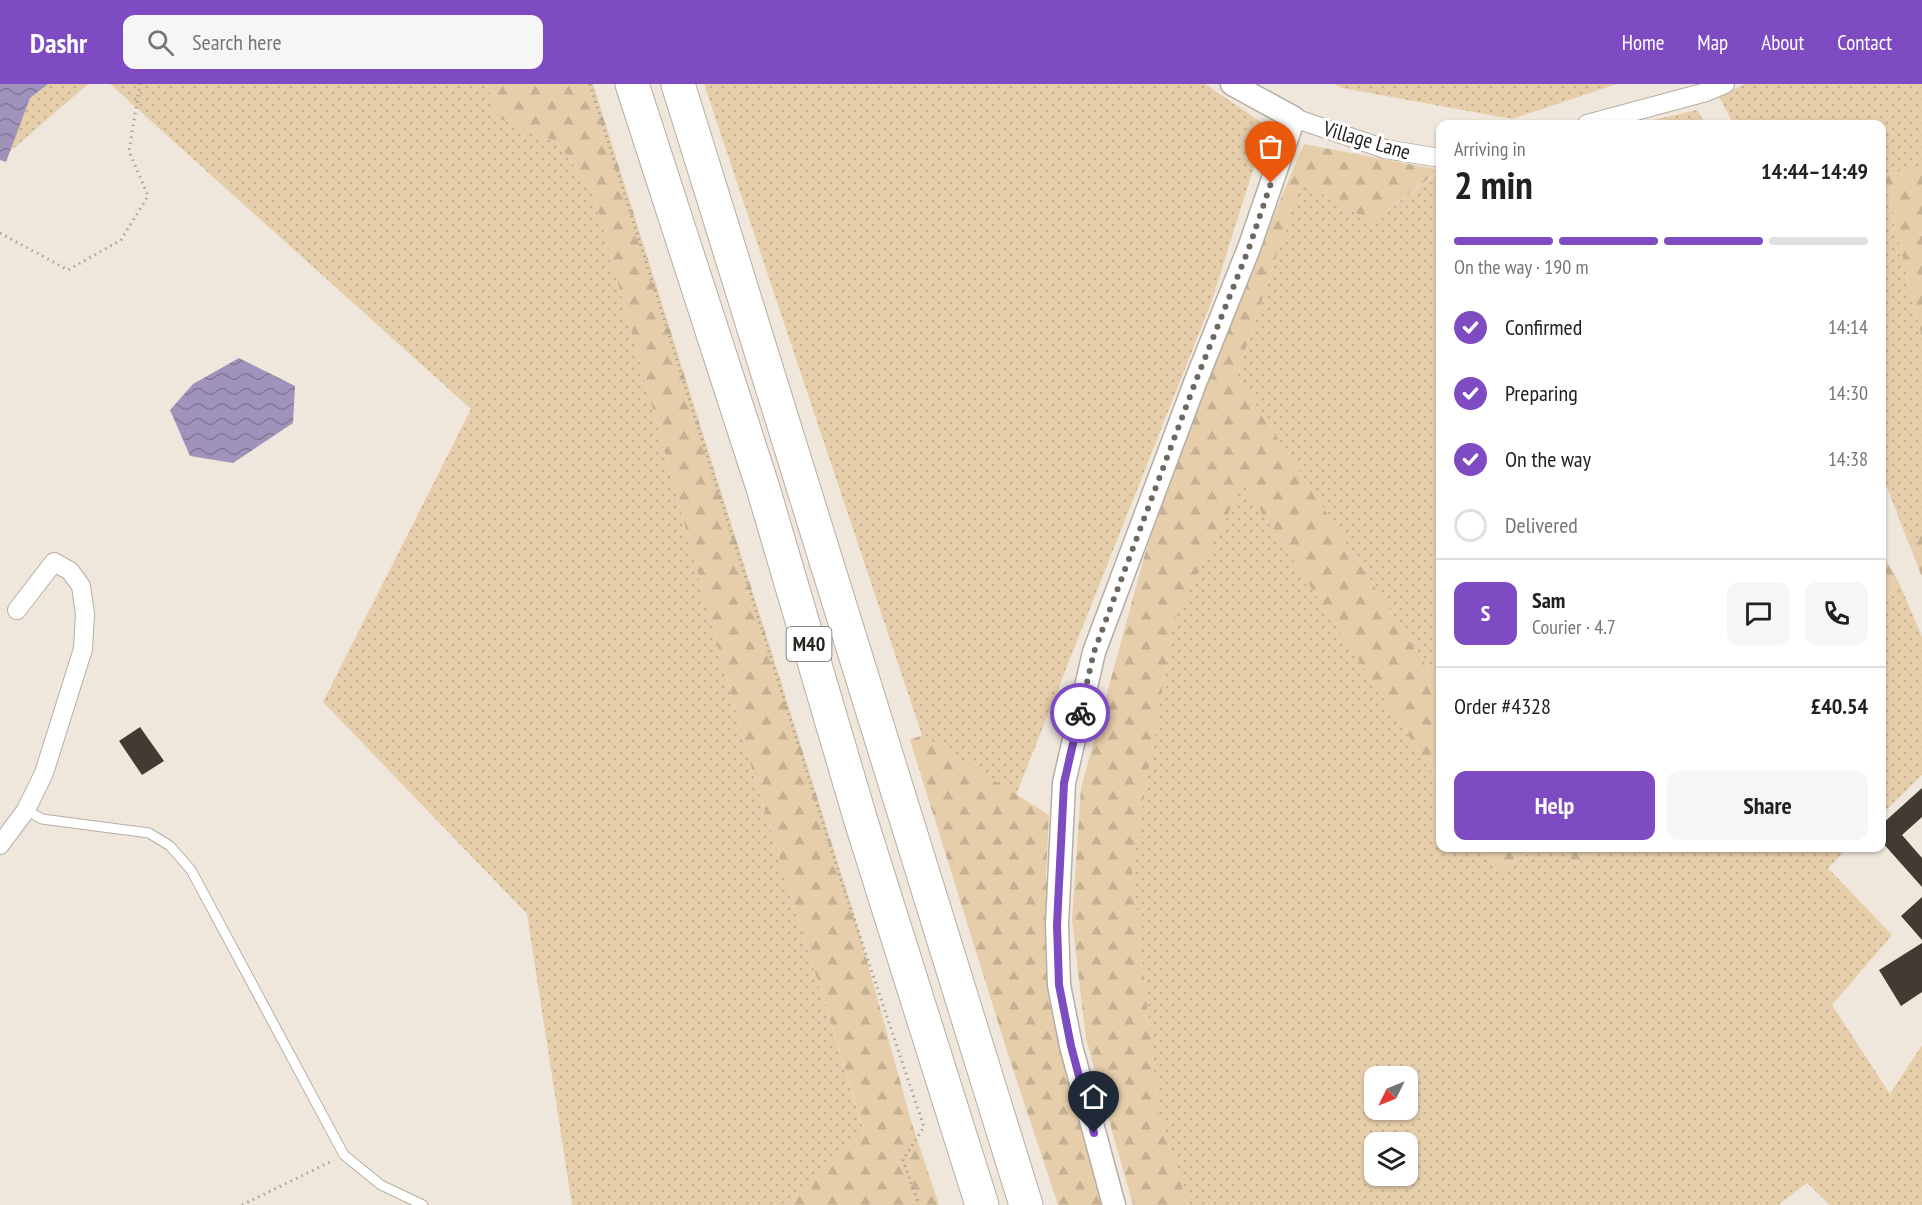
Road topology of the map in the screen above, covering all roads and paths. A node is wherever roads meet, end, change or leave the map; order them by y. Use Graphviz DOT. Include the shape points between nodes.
graph roads {
  1 [pos="140,84"];
  2 [pos="590,84"];
  3 [pos="632,84"];
  4 [pos="678,84"];
  5 [pos="1232,84"];
  6 [pos="1725,84"];
  7 [pos="1294,118"];
  8 [pos="1602,120"];
  9 [pos="1436,157"];
  10 [pos="0,233"];
  11 [pos="17,610"];
  12 [pos="26,810"];
  13 [pos="0,845"];
  14 [pos="344,1155"];
  15 [pos="242,1205"];
  16 [pos="423,1205"];
  17 [pos="920,1205"];
  18 [pos="982,1205"];
  19 [pos="1026,1205"];
  20 [pos="1114,1205"];
  1 -- 10 [label="path" via="129,151 148,196 121,240 68,270"];
  2 -- 17 [label="path" via="840,880 924,1127 903,1160"];
  3 -- 18 [label="highway, M40" via="763,488 861,821"];
  4 -- 19 [label="highway, M40"];
  5 -- 7 [label="street"];
  6 -- 8 [label="street"];
  7 -- 9 [label="street, Village Lane" via="1385,149"];
  7 -- 20 [label="street" via="1249,248 1094,652 1064,783 1057,925 1059,985 1071,1046"];
  11 -- 12 [label="street" via="54,561 70,571 81,586 86,614 83,649 44,773"];
  12 -- 13 [label="street"];
  12 -- 14 [label="lane" via="42,819 149,833 170,846 191,870"];
  14 -- 15 [label="path"];
  14 -- 16 [label="lane" via="381,1185"];
}
